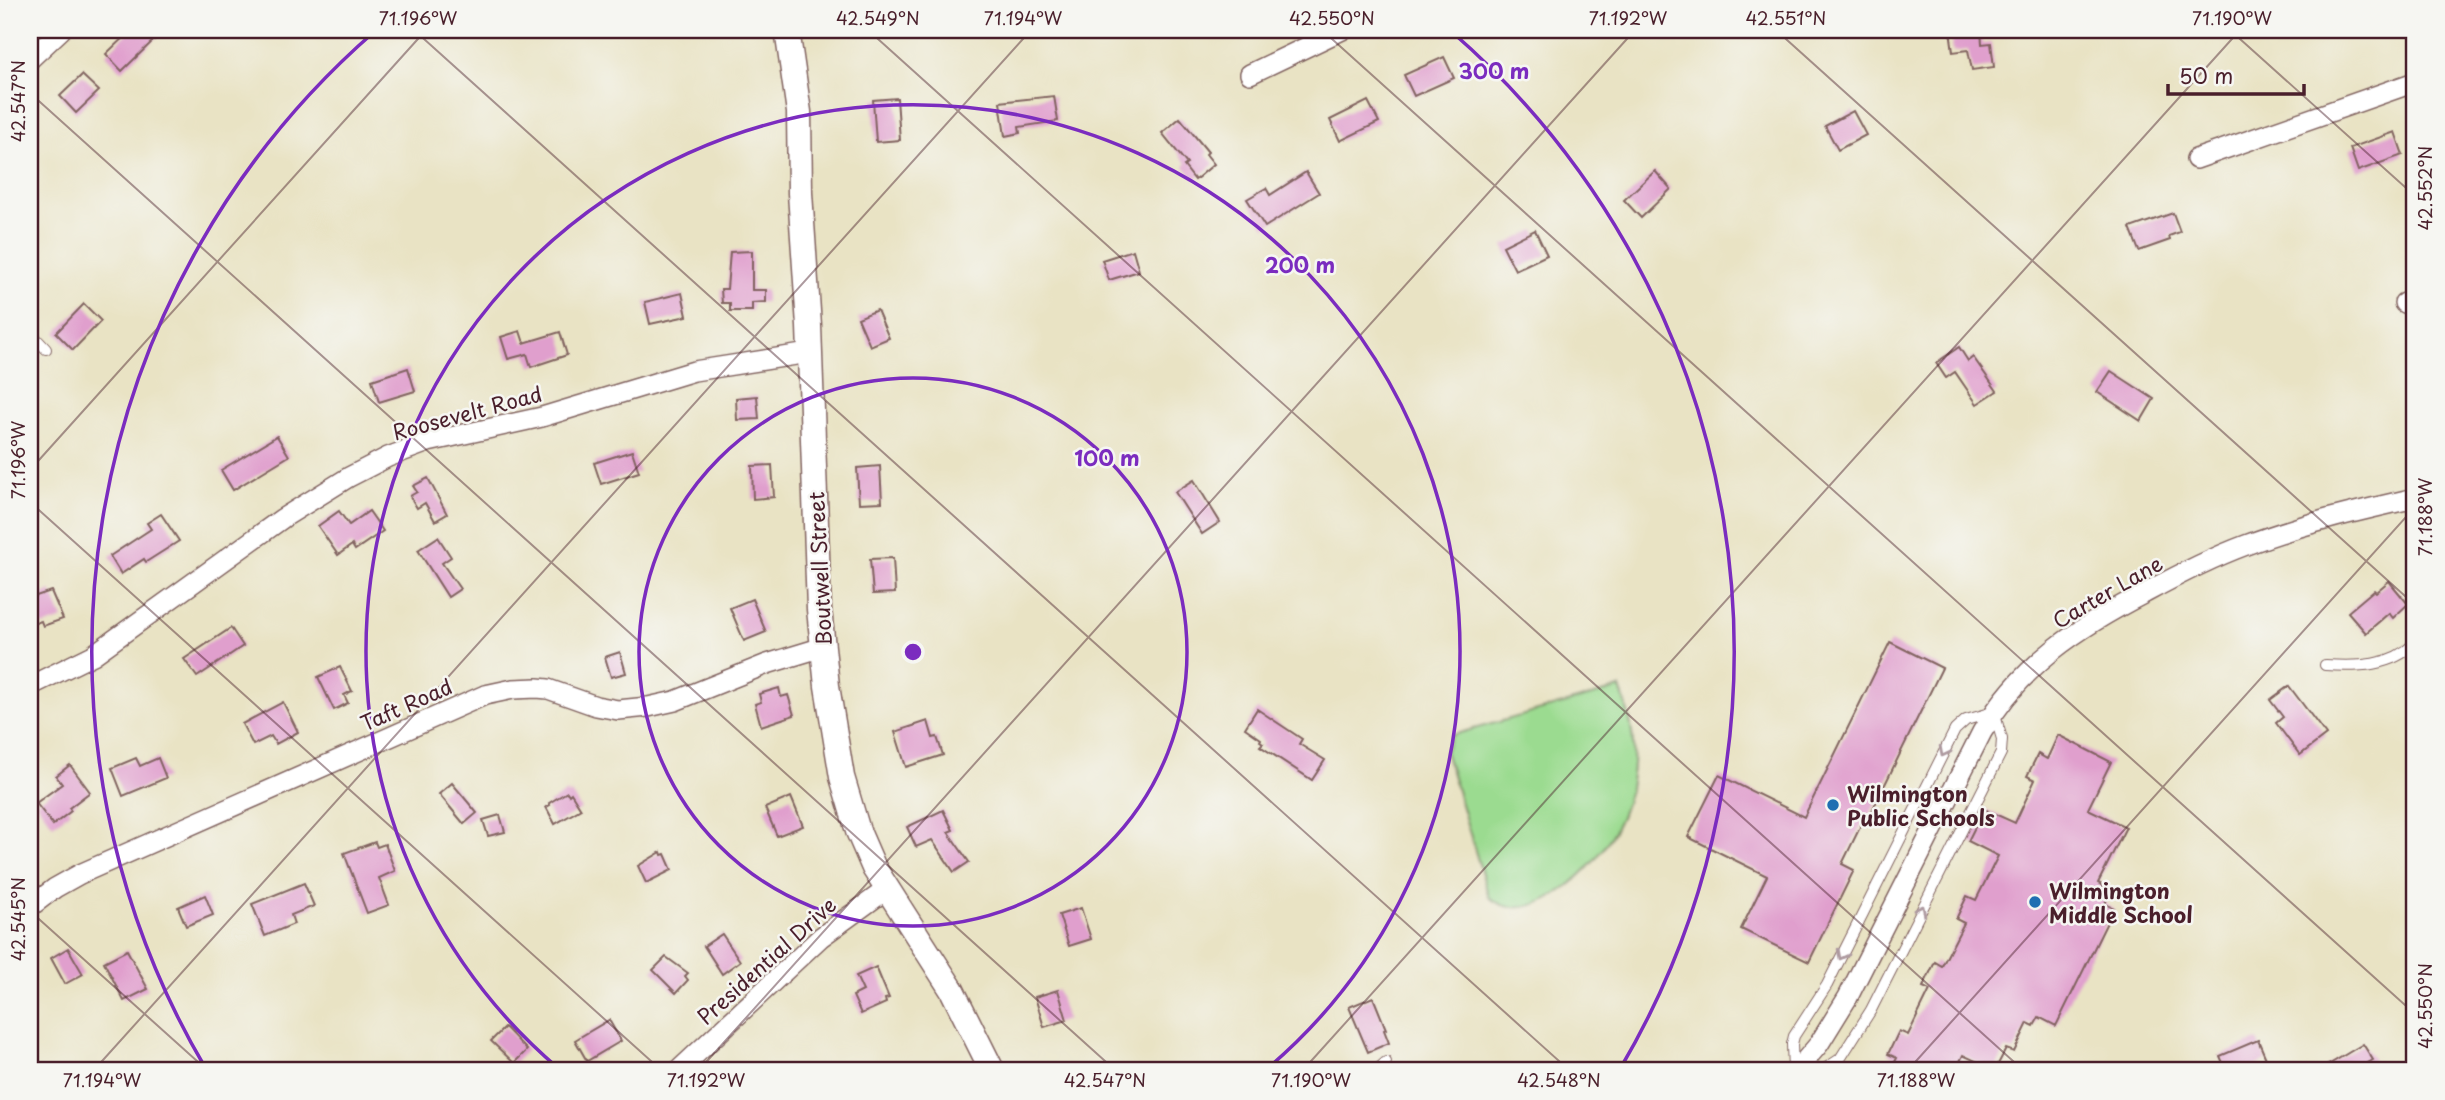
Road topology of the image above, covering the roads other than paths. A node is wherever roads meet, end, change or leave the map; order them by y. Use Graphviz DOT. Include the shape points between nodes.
graph roads {
  1 [pos="61,30"];
  2 [pos="787,30"];
  3 [pos="1342,30"];
  4 [pos="30,59"];
  5 [pos="1251,74"];
  6 [pos="2415,82"];
  7 [pos="2196,159"];
  8 [pos="30,332"];
  9 [pos="46,349"];
  10 [pos="809,352"];
  11 [pos="2415,498"];
  12 [pos="2415,643"];
  13 [pos="823,647"];
  14 [pos="2325,666"];
  15 [pos="30,686"];
  16 [pos="1994,712"];
  17 [pos="887,889"];
  18 [pos="30,907"];
  19 [pos="1386,1062"];
  20 [pos="680,1070"];
  21 [pos="992,1070"];
  22 [pos="1377,1070"];
  23 [pos="1795,1070"];
  24 [pos="1823,1070"];
  1 -- 4 [label="street"];
  2 -- 10 [label="street, Boutwell Street" via="799,112"];
  3 -- 5 [label="street"];
  6 -- 7 [label="street"];
  8 -- 9 [label="lane"];
  10 -- 13 [label="street, Boutwell Street"];
  10 -- 15 [label="street, Roosevelt Road" via="694,371 542,417 428,442 388,457 283,518 93,655"];
  11 -- 16 [label="street, Carter Lane" via="2277,533 2211,559 2067,639 2026,673"];
  12 -- 14 [label="lane" via="2384,663"];
  13 -- 17 [label="street, Boutwell Street" via="842,777 865,851"];
  13 -- 18 [label="street, Taft Road" via="648,707 618,710 537,688 485,695 80,874"];
  16 -- 23 [label="street, Carter Lane" via="1848,997 1819,1044"];
  24 -- 16 [label="lane, one-way" via="1840,1059 1871,1010 2001,753 2003,739"];
  17 -- 20 [label="street, Presidential Drive" via="821,937"];
  17 -- 21 [label="street, Boutwell Street" via="953,990"];
  19 -- 22 [label="lane"];
}
